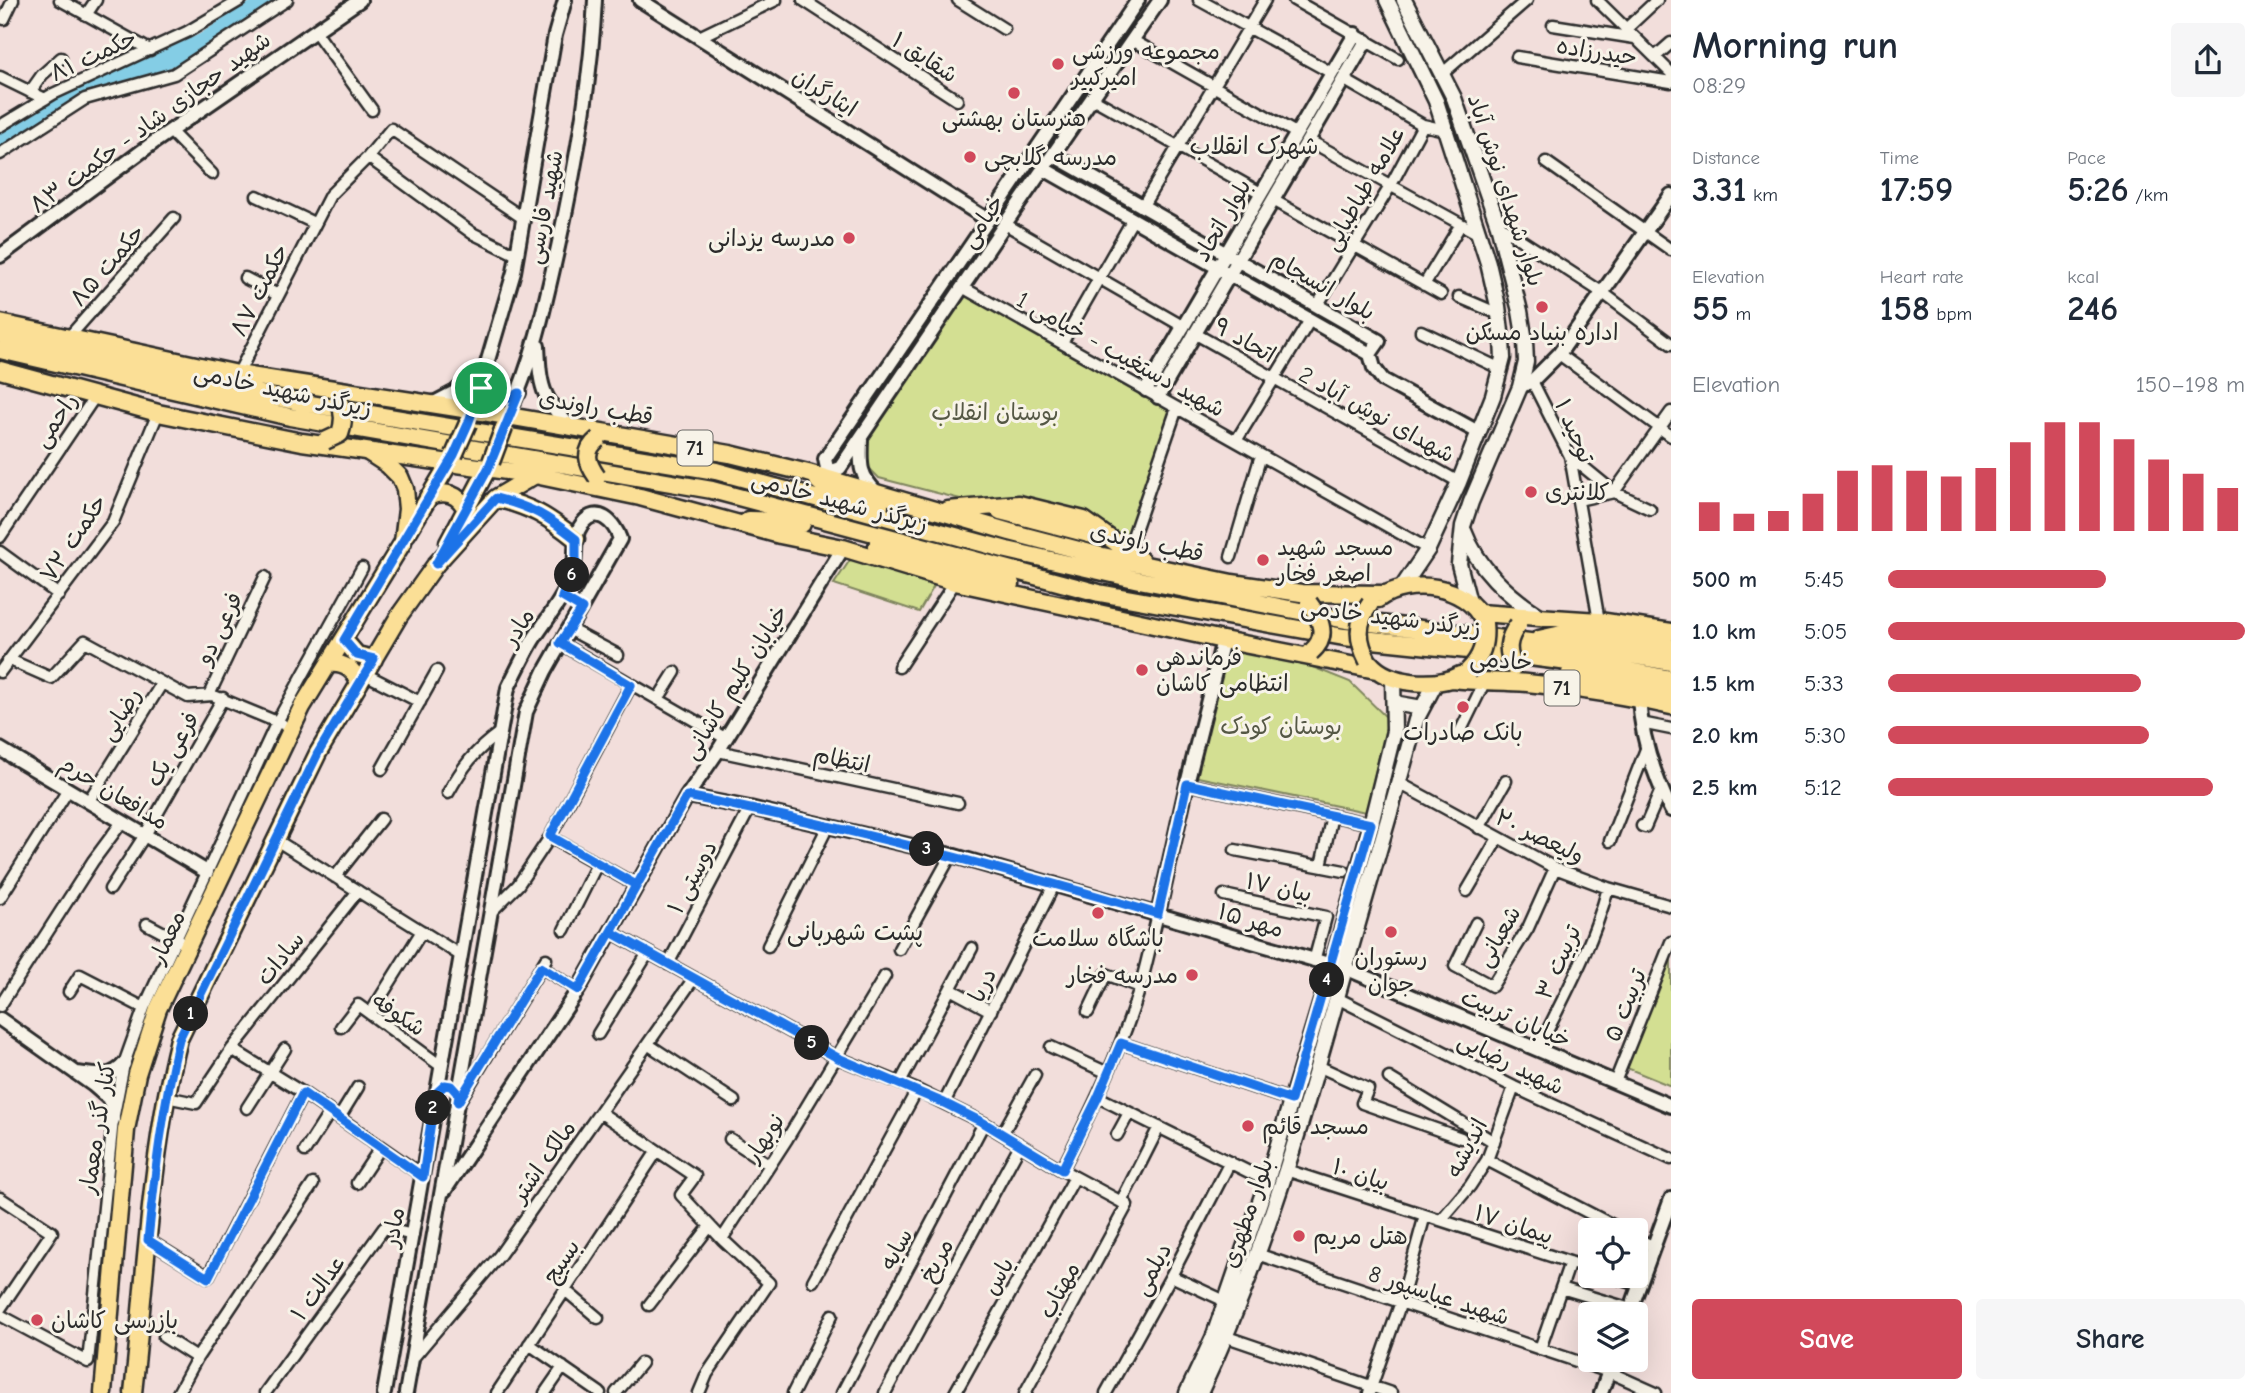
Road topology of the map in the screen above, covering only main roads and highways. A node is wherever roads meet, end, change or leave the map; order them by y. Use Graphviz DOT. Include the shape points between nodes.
graph roads {
  1 [pos="1387,0"];
  2 [pos="1404,0"];
  3 [pos="1463,124"];
  4 [pos="1445,130"];
  5 [pos="0,323"];
  6 [pos="0,334"];
  7 [pos="0,350"];
  8 [pos="0,370"];
  9 [pos="238,374"];
  10 [pos="471,417"];
  11 [pos="506,421"];
  12 [pos="623,435"];
  13 [pos="302,442"];
  14 [pos="368,452"];
  15 [pos="452,459"];
  16 [pos="489,466"];
  17 [pos="808,473"];
  18 [pos="535,475"];
  19 [pos="428,497"];
  20 [pos="496,498"];
  21 [pos="681,507"];
  22 [pos="466,510"];
  23 [pos="937,511"];
  24 [pos="728,520"];
  25 [pos="1463,526"];
  26 [pos="576,539"];
  27 [pos="403,542"];
  28 [pos="436,564"];
  29 [pos="1149,566"];
  30 [pos="1087,568"];
  31 [pos="1401,589"];
  32 [pos="1099,593"];
  33 [pos="1384,594"];
  34 [pos="1305,598"];
  35 [pos="1477,613"];
  36 [pos="1529,619"];
  37 [pos="1671,632"];
  38 [pos="344,640"];
  39 [pos="1671,648"];
  40 [pos="1530,649"];
  41 [pos="1307,654"];
  42 [pos="374,659"];
  43 [pos="1671,662"];
  44 [pos="329,664"];
  45 [pos="1372,666"];
  46 [pos="1393,677"];
  47 [pos="362,679"];
  48 [pos="1452,679"];
  49 [pos="1671,679"];
  50 [pos="1436,682"];
  51 [pos="1525,683"];
  52 [pos="1671,691"];
  53 [pos="1394,703"];
  54 [pos="1671,706"];
  55 [pos="1422,708"];
  56 [pos="1338,967"];
  57 [pos="137,1359"];
  58 [pos="88,1362"];
  59 [pos="105,1371"];
  60 [pos="103,1393"];
  61 [pos="133,1393"];
  62 [pos="146,1393"];
  63 [pos="1186,1393"];
  64 [pos="1200,1393"];
  1 -- 4 [label="main road, بلوار شهدای نوش آباد" via="1436,101"];
  2 -- 3 [label="main road, بلوار شهدای نوش آباد" via="1443,73"];
  3 -- 4 [label="main road"];
  3 -- 25 [label="main road, بلوار شهدای نوش آباد" via="1498,225 1520,311 1526,362 1526,384"];
  4 -- 31 [label="main road, بلوار شهدای نوش آباد" via="1499,314 1501,369 1459,482 1428,549"];
  5 -- 9 [label="main road, قطب راوندی / 71"];
  6 -- 30 [label="main road, زیرگذر شهید خادمی" via="298,402 716,471"];
  7 -- 32 [label="main road, زیرگذر شهید خادمی" via="290,417 712,489"];
  8 -- 13 [label="main road, 71" via="158,413"];
  9 -- 10 [label="main road, قطب راوندی / 71" via="432,404"];
  9 -- 13 [label="main road, bridge" via="260,385 339,401 344,411 340,434 326,441"];
  10 -- 11 [label="main road, قطب راوندی / 71"];
  10 -- 15 [label="main road, معمار, bridge"];
  11 -- 12 [label="main road, قطب راوندی / 71"];
  11 -- 16 [label="main road, bridge"];
  12 -- 17 [label="main road, قطب راوندی / 71"];
  12 -- 21 [label="main road, bridge" via="591,444 589,466 597,477 664,492"];
  13 -- 14 [label="main road, 71"];
  14 -- 15 [label="main road, 71"];
  14 -- 27 [label="main road, معمار" via="388,465 405,489"];
  15 -- 16 [label="main road, 71"];
  15 -- 19 [label="main road, معمار"];
  16 -- 18 [label="main road, 71"];
  16 -- 22 [label="main road"];
  17 -- 23 [label="main road, قطب راوندی / 71"];
  17 -- 30 [label="main road" via="834,493 1050,552"];
  18 -- 20 [label="main road"];
  18 -- 21 [label="main road, 71"];
  19 -- 22 [label="main road" via="450,494"];
  19 -- 27 [label="main road, معمار"];
  20 -- 26 [label="main road" via="549,517"];
  20 -- 28 [label="main road"];
  21 -- 24 [label="main road, 71"];
  22 -- 28 [label="main road"];
  23 -- 29 [label="main road, قطب راوندی / 71"];
  23 -- 29 [label="main road" via="986,507 1112,540"];
  24 -- 32 [label="main road" via="789,521 1054,596"];
  24 -- 41 [label="main road, 71" via="844,548 955,582"];
  25 -- 35 [label="main road, بلوار شهدای نوش آباد" via="1459,564"];
  25 -- 36 [label="main road" via="1486,569 1523,606"];
  27 -- 38 [label="main road, معمار"];
  28 -- 42 [label="main road"];
  29 -- 34 [label="main road, قطب راوندی / 71"];
  30 -- 40 [label="main road, زیرگذر شهید خادمی" via="1346,620"];
  31 -- 33 [label="main road, 71"];
  31 -- 35 [label="main road, 71" via="1455,593"];
  32 -- 40 [label="main road, زیرگذر شهید خادمی" via="1344,637"];
  33 -- 34 [label="main road, قطب راوندی / 71"];
  33 -- 45 [label="main road, 71, bridge" via="1363,615 1359,635"];
  34 -- 41 [label="main road, bridge" via="1322,626 1321,640"];
  35 -- 36 [label="main road, خادمی / 71"];
  35 -- 48 [label="main road, 71, bridge" via="1485,635 1483,650 1468,671"];
  36 -- 37 [label="main road, خادمی / 71" via="1599,621"];
  36 -- 51 [label="main road, bridge" via="1509,640 1508,650"];
  38 -- 42 [label="main road" via="357,655"];
  38 -- 44 [label="main road, معمار"];
  39 -- 40 [label="main road" via="1575,631 1552,634"];
  40 -- 43 [label="main road, زیرگذر شهید خادمی" via="1614,652"];
  40 -- 49 [label="main road, زیرگذر شهید خادمی"];
  40 -- 52 [label="main road" via="1544,667"];
  41 -- 45 [label="main road, 71"];
  42 -- 47 [label="main road"];
  44 -- 47 [label="main road" via="349,667"];
  44 -- 59 [label="main road, معمار" via="302,707 284,725 182,943 140,1063 124,1152"];
  45 -- 46 [label="main road, 71"];
  46 -- 50 [label="main road, 71"];
  46 -- 53 [label="main road, بلوار مطهری"];
  47 -- 57 [label="main road" via="318,753 179,1039 166,1097"];
  48 -- 50 [label="main road, 71"];
  48 -- 51 [label="main road, خادمی / 71"];
  50 -- 55 [label="main road, بلوار مطهری"];
  51 -- 54 [label="main road, خادمی / 71"];
  53 -- 55 [label="main road"];
  53 -- 56 [label="main road, بلوار مطهری" via="1394,731"];
  55 -- 56 [label="main road, بلوار مطهری"];
  56 -- 63 [label="main road, بلوار مطهری" via="1213,1338"];
  56 -- 64 [label="main road, بلوار مطهری" via="1337,998 1286,1170 1227,1337"];
  57 -- 61 [label="main road"];
  57 -- 62 [label="main road"];
  58 -- 59 [label="main road"];
  59 -- 60 [label="main road, معمار"];
}
